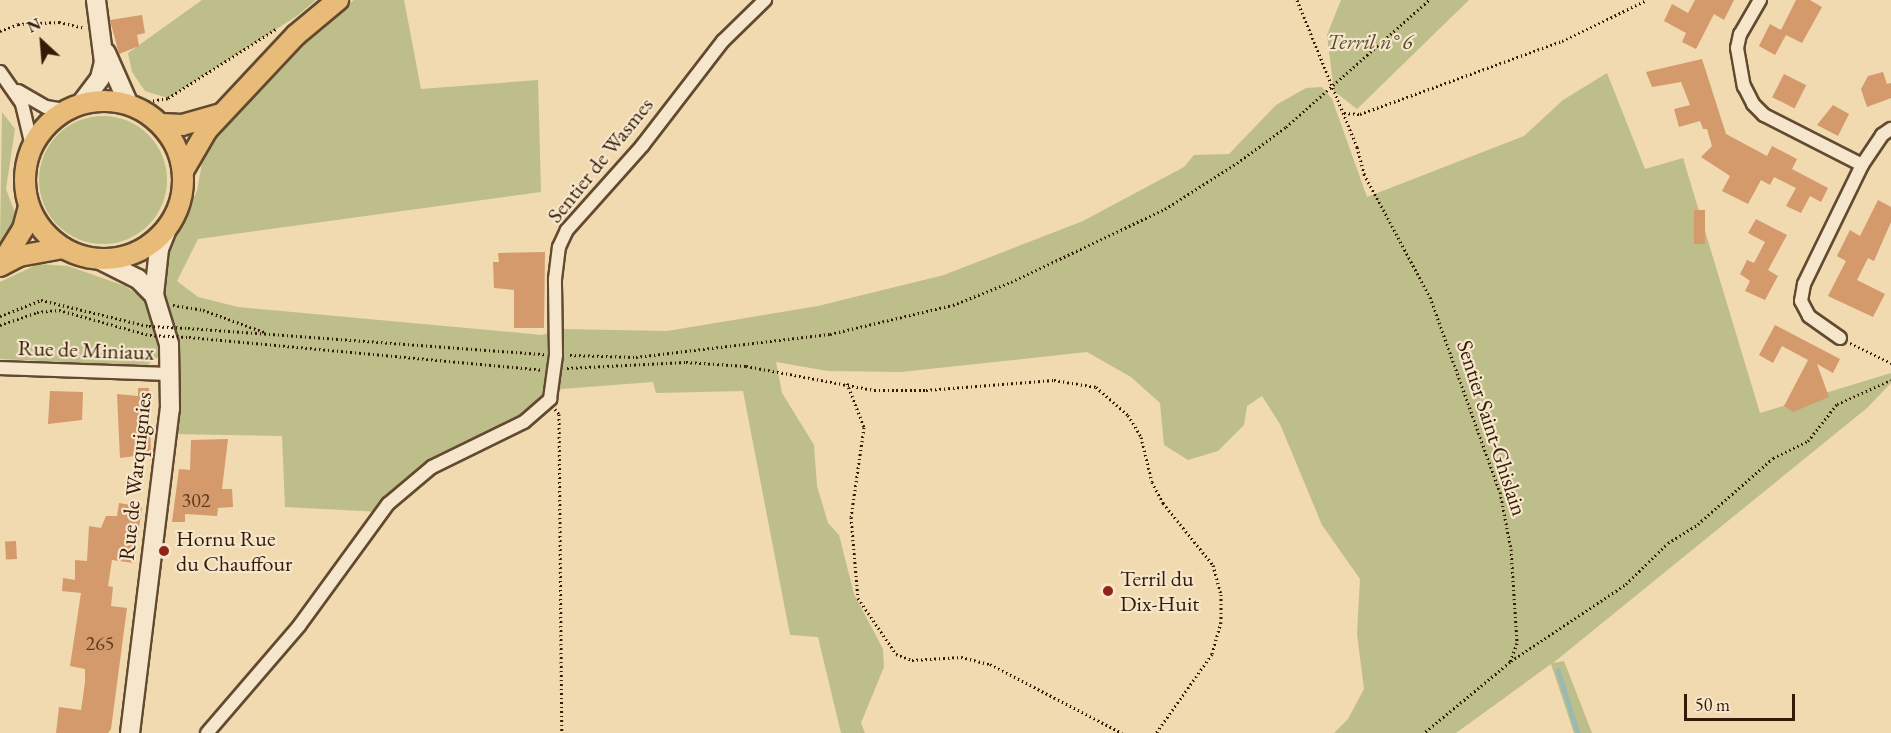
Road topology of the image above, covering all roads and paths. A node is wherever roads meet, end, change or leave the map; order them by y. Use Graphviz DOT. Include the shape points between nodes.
graph roads {
  1 [pos="96,0"];
  2 [pos="338,0"];
  3 [pos="765,0"];
  4 [pos="1297,0"];
  5 [pos="1429,0"];
  6 [pos="1647,0"];
  7 [pos="1761,0"];
  8 [pos="278,28"];
  9 [pos="0,31"];
  10 [pos="102,38"];
  11 [pos="0,72"];
  12 [pos="11,86"];
  13 [pos="1330,87"];
  14 [pos="129,105"];
  15 [pos="73,107"];
  16 [pos="223,113"];
  17 [pos="1344,113"];
  18 [pos="161,124"];
  19 [pos="1891,129"];
  20 [pos="32,146"];
  21 [pos="1862,165"];
  22 [pos="183,171"];
  23 [pos="29,207"];
  24 [pos="168,227"];
  25 [pos="63,248"];
  26 [pos="98,259"];
  27 [pos="0,266"];
  28 [pos="154,295"];
  29 [pos="177,304"];
  30 [pos="0,316"];
  31 [pos="0,325"];
  32 [pos="269,333"];
  33 [pos="1840,338"];
  34 [pos="556,355"];
  35 [pos="1891,363"];
  36 [pos="0,368"];
  37 [pos="554,370"];
  38 [pos="170,374"];
  39 [pos="1891,380"];
  40 [pos="847,383"];
  41 [pos="550,399"];
  42 [pos="1510,662"];
  43 [pos="130,733"];
  44 [pos="207,733"];
  45 [pos="562,733"];
  46 [pos="1122,733"];
  47 [pos="1156,733"];
  48 [pos="1424,733"];
  1 -- 10 [label="street"];
  2 -- 16 [label="main road" via="296,35"];
  3 -- 34 [label="street, Sentier de Wasmes" via="723,41 642,146 567,230 559,247 555,279"];
  4 -- 13 [label="path, Sentier Saint-Ghislain"];
  5 -- 13 [label="path" via="1417,15"];
  6 -- 17 [label="path" via="1562,41 1360,114"];
  7 -- 21 [label="street" via="1740,34 1737,48 1744,86 1753,104 1764,115"];
  8 -- 14 [label="path" via="168,98"];
  9 -- 10 [label="path" via="18,24 59,22"];
  10 -- 14 [label="street"];
  10 -- 15 [label="street" via="100,78"];
  11 -- 12 [label="street"];
  12 -- 15 [label="street" via="27,98"];
  12 -- 20 [label="street" via="22,104"];
  13 -- 17 [label="path, Sentier Saint-Ghislain"];
  13 -- 34 [label="path" via="1286,128 1165,209 1092,247 953,305 891,323 758,344 636,357"];
  14 -- 15 [label="main road" via="105,101"];
  14 -- 18 [label="main road"];
  15 -- 20 [label="main road" via="46,126"];
  16 -- 18 [label="main road" via="182,125"];
  16 -- 22 [label="main road" via="193,150"];
  17 -- 42 [label="path, Sentier Saint-Ghislain" via="1377,204 1430,297 1500,492 1511,549 1517,643"];
  18 -- 22 [label="main road" via="175,146"];
  19 -- 21 [label="street" via="1882,135"];
  20 -- 23 [label="main road" via="25,176"];
  21 -- 33 [label="street" via="1804,284 1802,301 1809,316"];
  22 -- 24 [label="main road" via="183,192"];
  23 -- 25 [label="main road" via="42,230"];
  23 -- 27 [label="main road" via="23,229"];
  24 -- 26 [label="main road" via="140,250 124,257"];
  24 -- 28 [label="street, Rue de Warquignies" via="159,249"];
  25 -- 26 [label="main road"];
  25 -- 27 [label="main road" via="19,256"];
  26 -- 28 [label="street" via="138,279"];
  28 -- 38 [label="street, Rue de Warquignies" via="169,344"];
  29 -- 32 [label="path"];
  30 -- 32 [label="path, bridge" via="40,300 149,326"];
  31 -- 37 [label="path, bridge" via="37,312 59,310 150,335"];
  32 -- 34 [label="path"];
  33 -- 35 [label="path"];
  34 -- 37 [label="street, Sentier de Wasmes"];
  36 -- 38 [label="street, Rue de Miniaux"];
  37 -- 40 [label="path" via="686,362 746,366"];
  37 -- 41 [label="street, Sentier de Wasmes"];
  38 -- 43 [label="street, Rue de Warquignies" via="170,409"];
  39 -- 42 [label="path" via="1837,404 1808,441 1773,458 1698,524 1668,543 1626,584"];
  40 -- 46 [label="path" via="864,427 851,517 858,598 896,654 912,660 961,657 990,664"];
  40 -- 47 [label="path" via="874,390 926,390 1054,380 1096,387 1128,415 1141,437 1152,482 1163,503 1212,565 1221,594 1221,622 1212,654"];
  41 -- 44 [label="street" via="524,422 432,468 394,498 299,626"];
  41 -- 45 [label="path" via="559,414"];
  42 -- 48 [label="path"];
}
